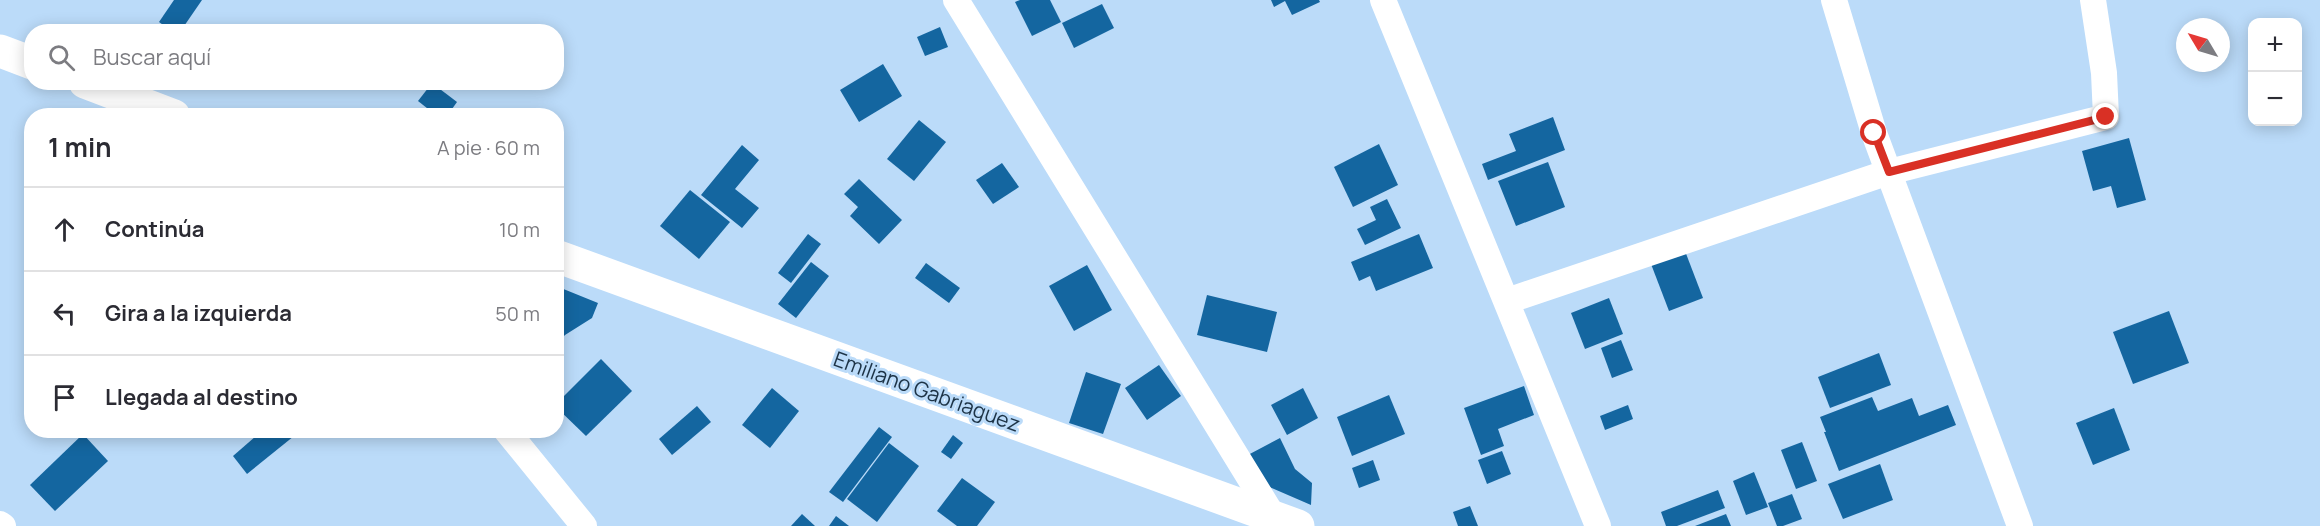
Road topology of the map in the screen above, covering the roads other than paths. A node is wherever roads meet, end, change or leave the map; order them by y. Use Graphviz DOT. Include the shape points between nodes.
graph roads {
  1 [pos="956,0"];
  2 [pos="1383,0"];
  3 [pos="1834,0"];
  4 [pos="2093,0"];
  5 [pos="0,51"];
  6 [pos="24,60"];
  7 [pos="106,90"];
  8 [pos="153,108"];
  9 [pos="1889,172"];
  10 [pos="564,259"];
  11 [pos="1507,301"];
  12 [pos="512,438"];
  13 [pos="1286,521"];
  14 [pos="584,526"];
  15 [pos="1598,526"];
  16 [pos="2020,526"];
  1 -- 13 [label="street"];
  2 -- 11 [label="street"];
  3 -- 9 [label="street"];
  4 -- 9 [label="street" via="2106,117"];
  5 -- 6 [label="main road"];
  7 -- 8 [label="main road"];
  9 -- 11 [label="street"];
  9 -- 16 [label="street"];
  10 -- 13 [label="main road, Emiliano Gabriaguez"];
  11 -- 15 [label="street"];
  12 -- 14 [label="street"];
}
